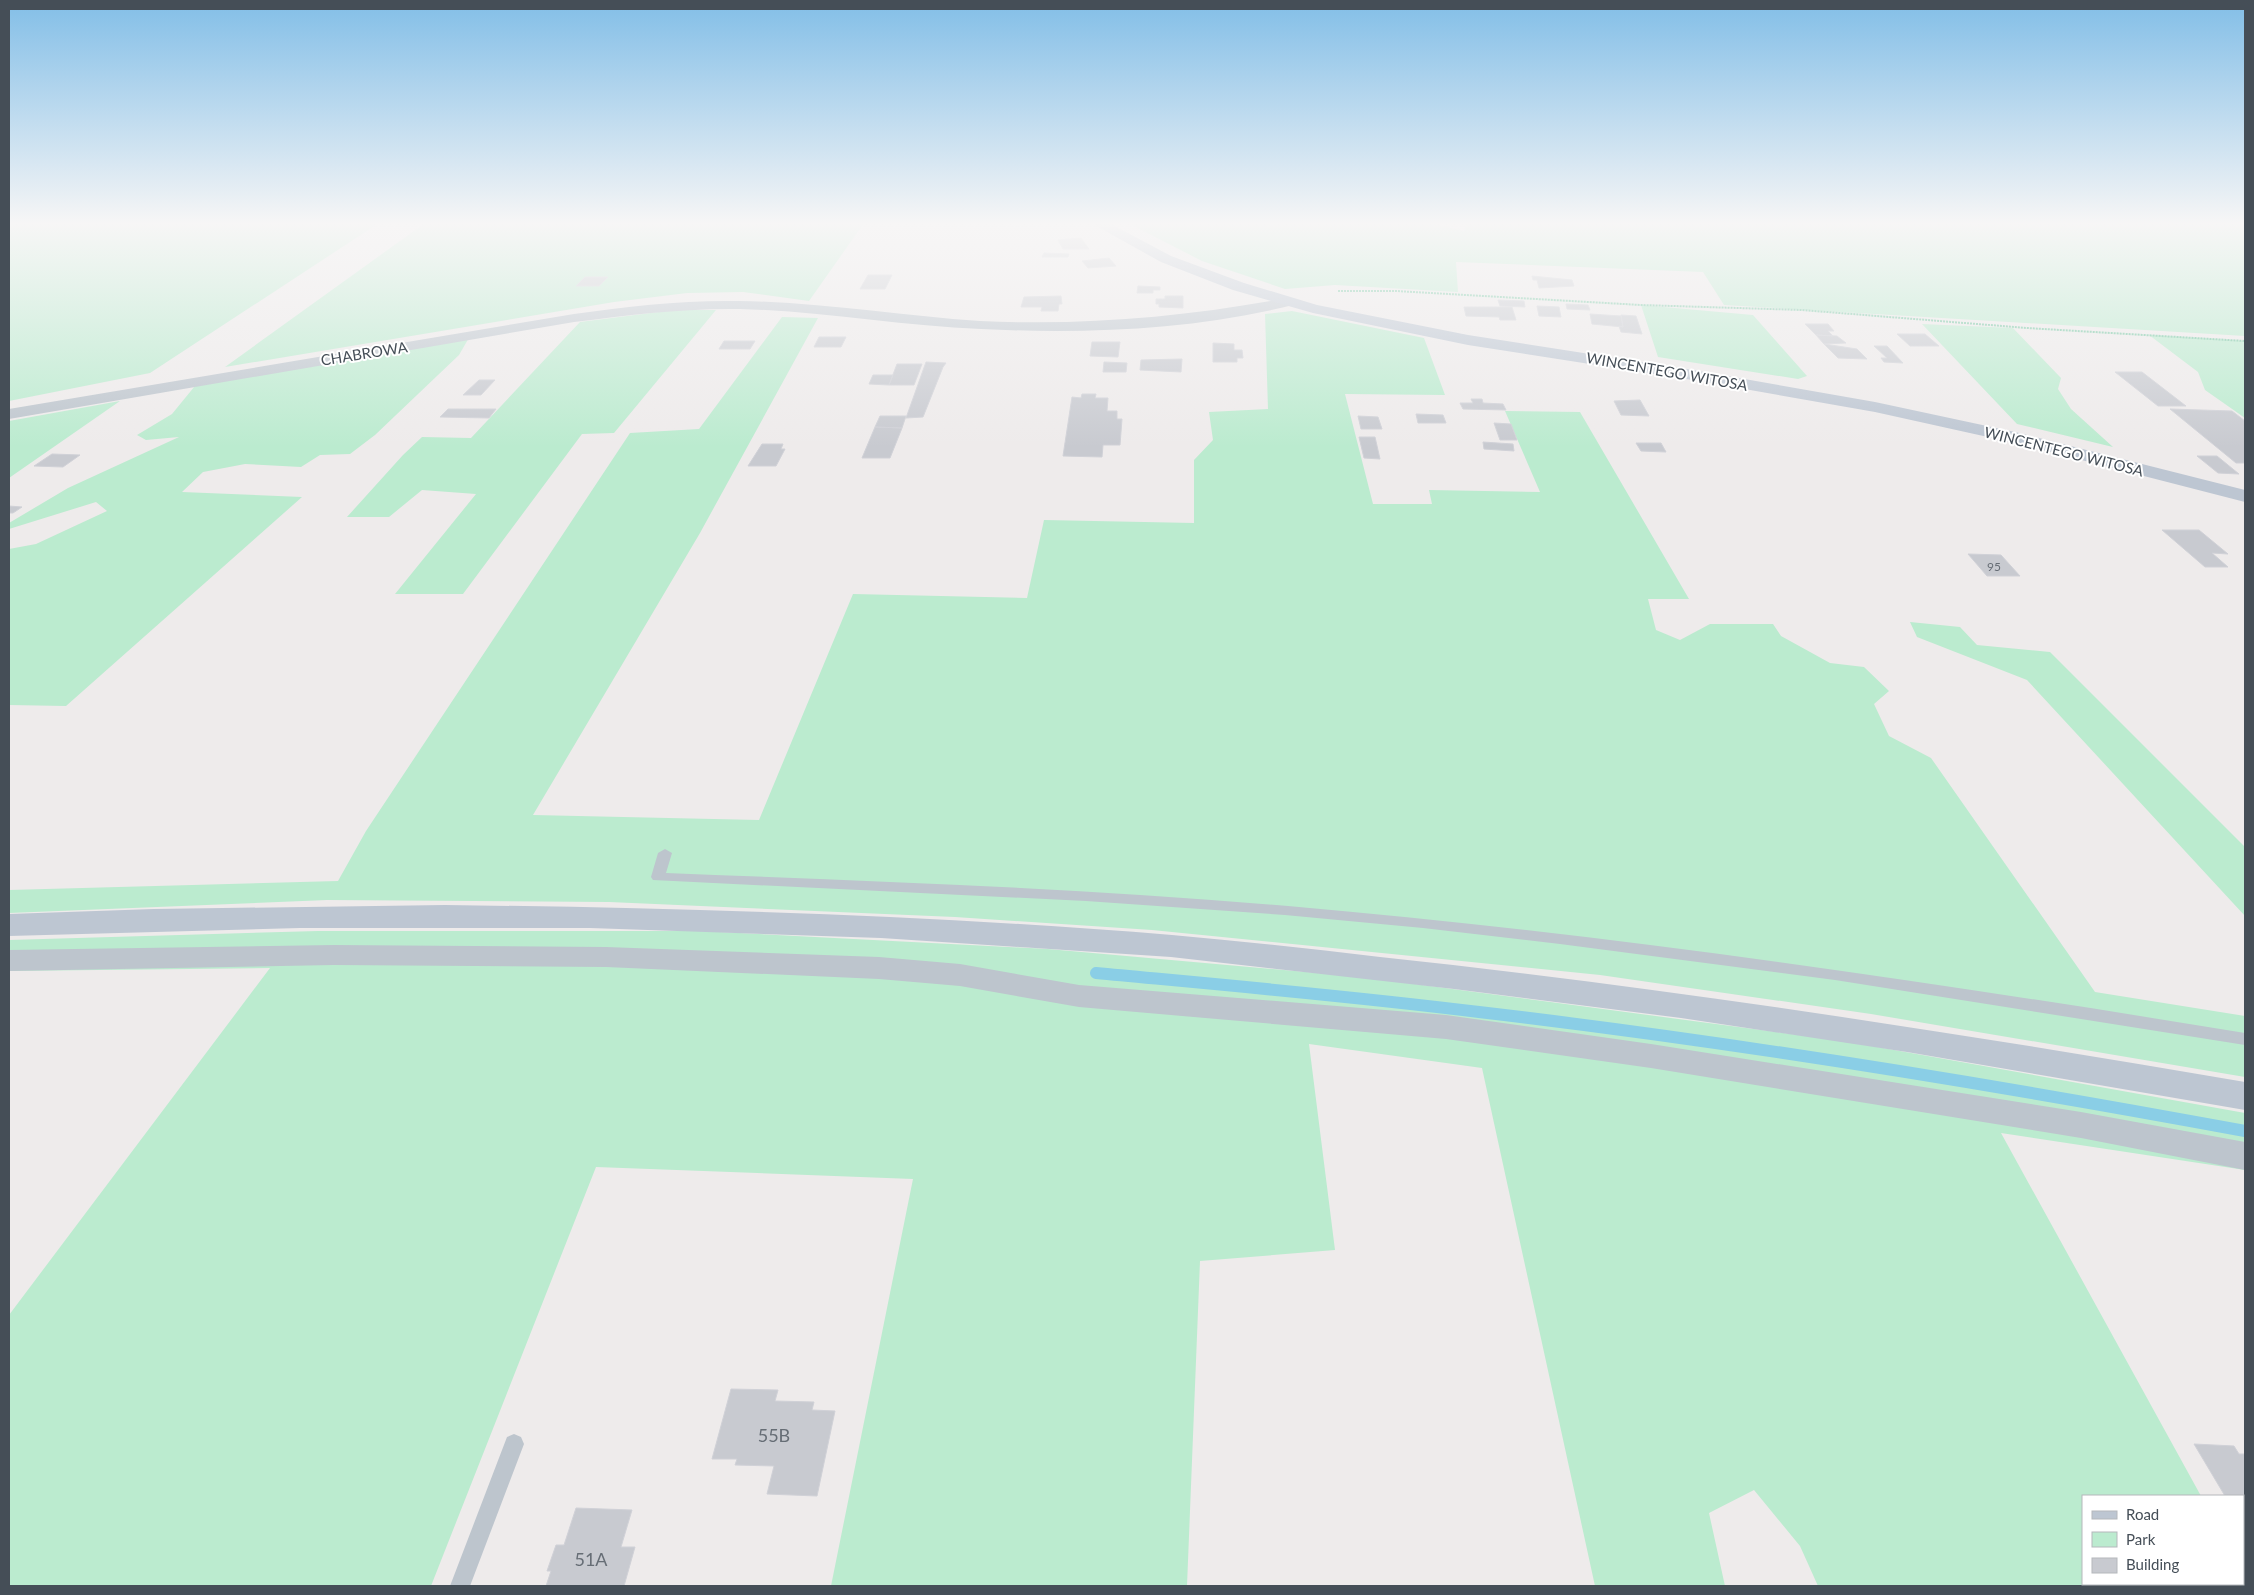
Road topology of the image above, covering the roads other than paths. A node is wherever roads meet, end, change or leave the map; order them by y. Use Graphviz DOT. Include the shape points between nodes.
graph roads {
  1 [pos="1274,297"];
  2 [pos="1288,302"];
  3 [pos="9,414"];
  4 [pos="2245,496"];
  5 [pos="665,854"];
  6 [pos="9,925"];
  7 [pos="9,961"];
  8 [pos="2245,1039"];
  9 [pos="2245,1096"];
  10 [pos="2245,1156"];
  11 [pos="514,1444"];
  12 [pos="460,1586"];
  1 -- 2 [label="main road, WINCENTEGO WITOSA"];
  2 -- 3 [label="street, CHABROWA" via="1213,316 1142,324 1057,327 980,325 740,305 657,307 556,321"];
  2 -- 4 [label="main road, WINCENTEGO WITOSA" via="1457,337 1875,407 2019,439"];
  5 -- 8 [label="lane" via="658,876 1147,900 1398,921 1715,958"];
  6 -- 9 [label="main road" via="257,917 567,916 962,931 1157,945 1661,1001 2004,1053"];
  7 -- 10 [label="street" via="334,955 606,957 960,975 1079,996 1437,1026 1603,1049 2080,1125"];
  11 -- 12 [label="lane"];
}
